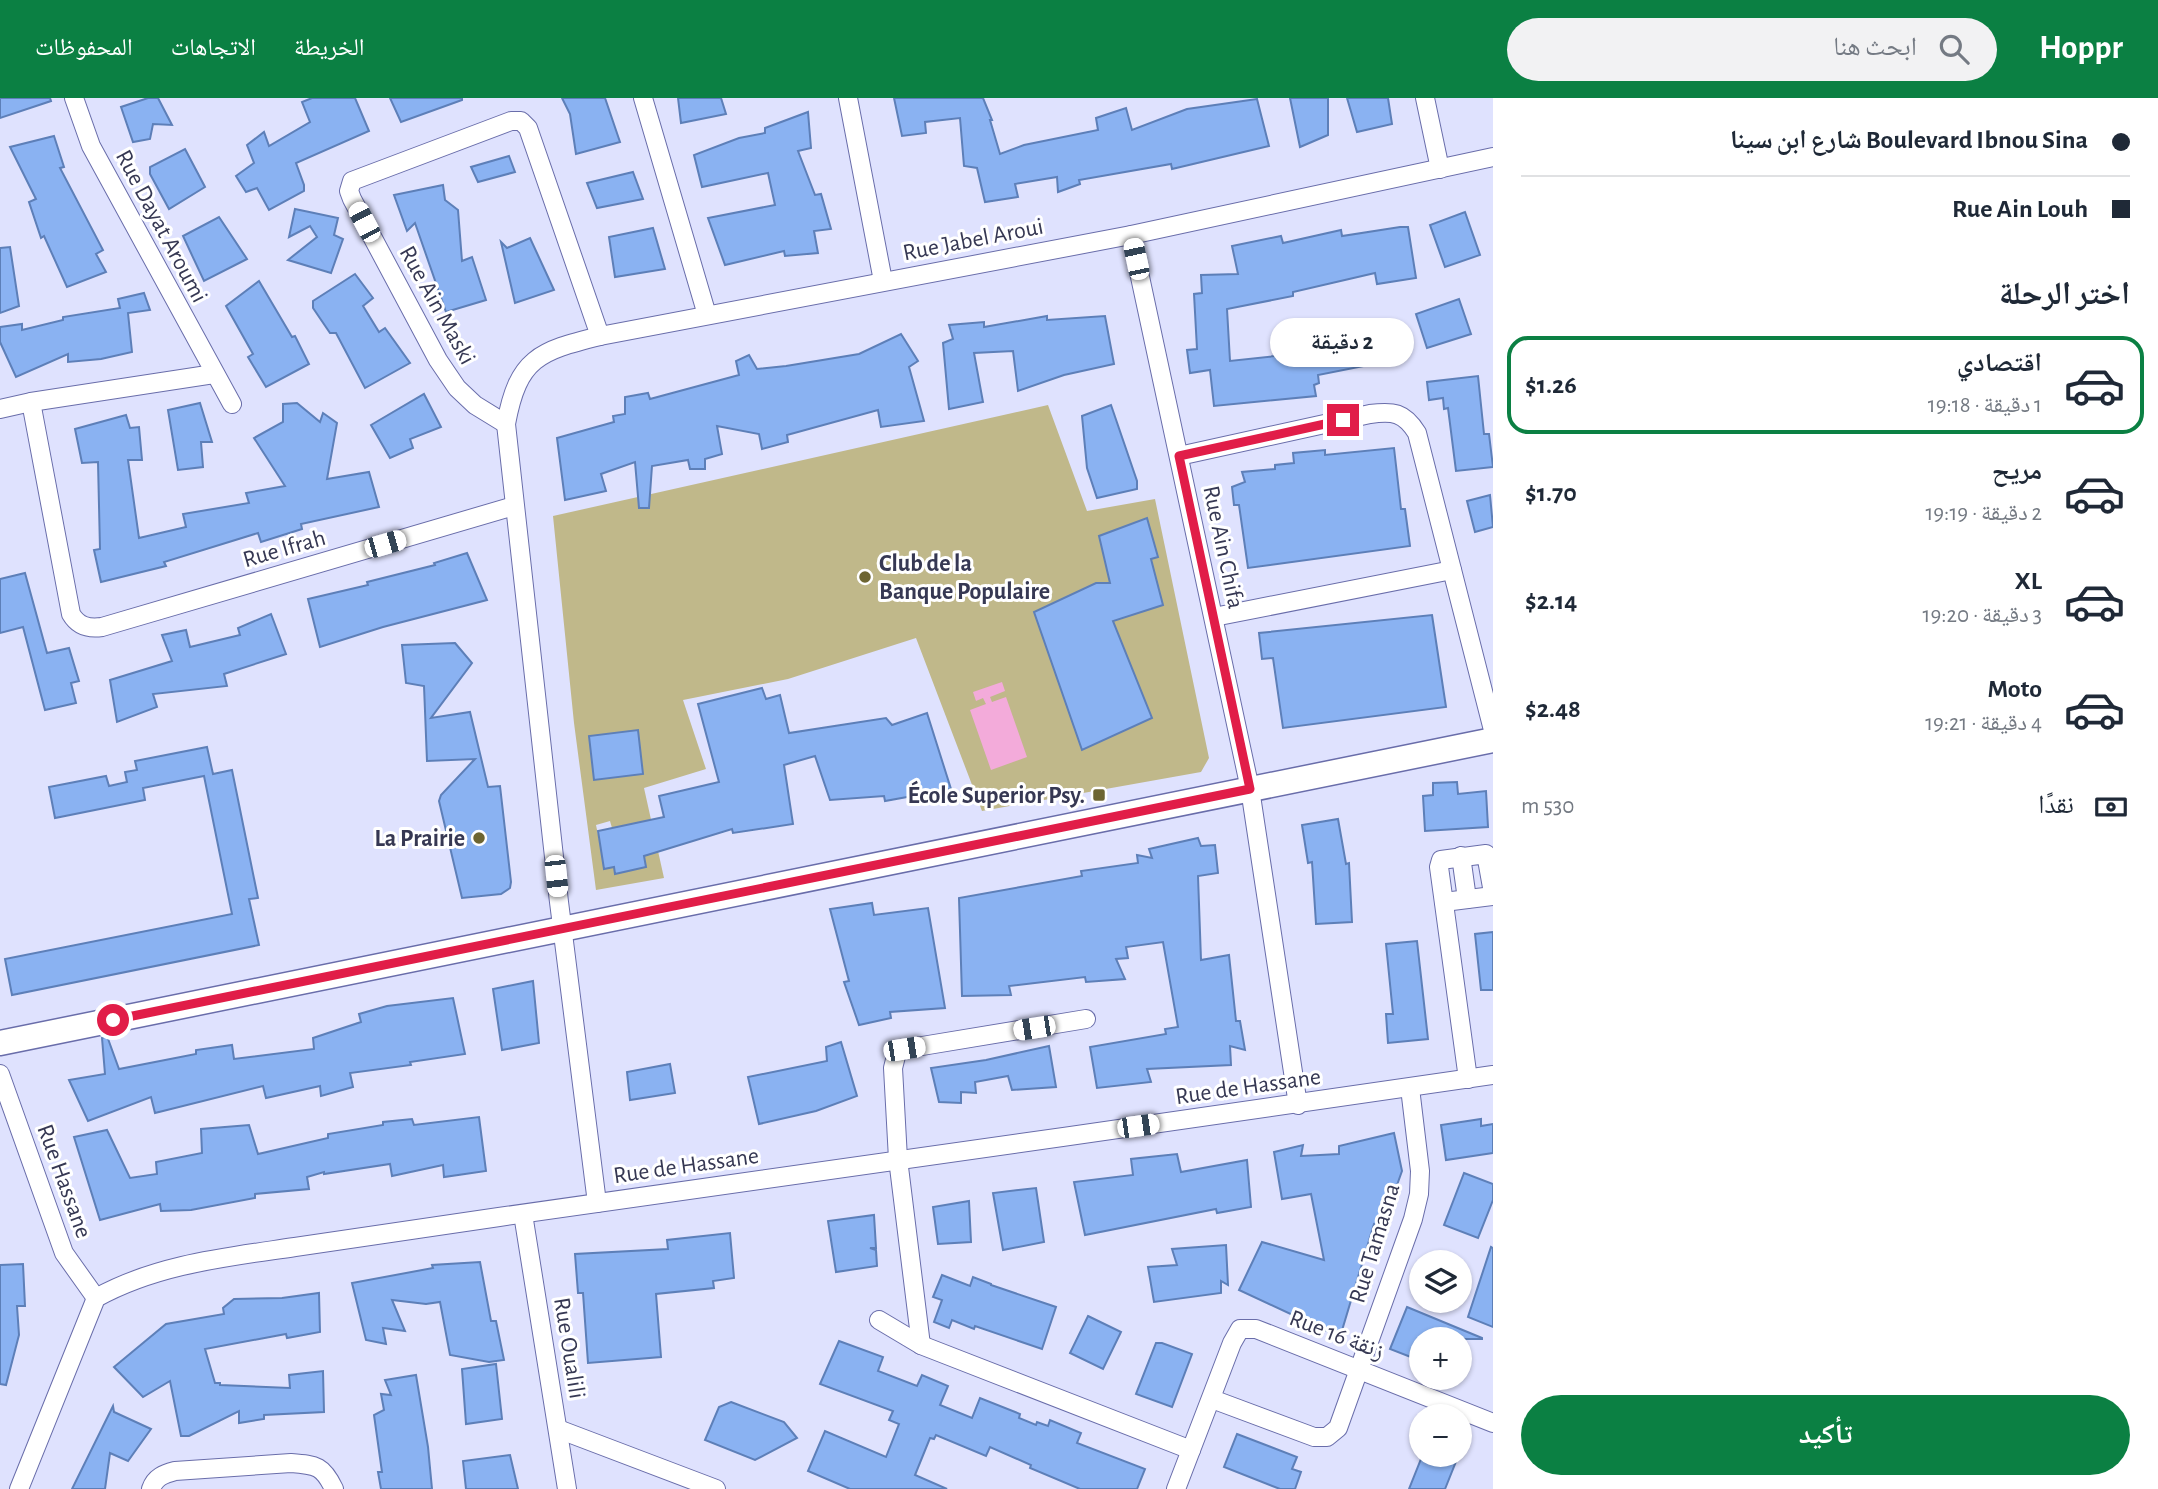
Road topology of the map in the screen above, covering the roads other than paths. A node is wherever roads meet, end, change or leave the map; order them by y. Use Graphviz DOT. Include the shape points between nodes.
graph roads {
  1 [pos="74,98"];
  2 [pos="643,98"];
  3 [pos="848,98"];
  4 [pos="1425,98"];
  5 [pos="1493,157"];
  6 [pos="1440,169"];
  7 [pos="1131,234"];
  8 [pos="883,281"];
  9 [pos="707,315"];
  10 [pos="600,336"];
  11 [pos="214,374"];
  12 [pos="31,402"];
  13 [pos="232,404"];
  14 [pos="0,410"];
  15 [pos="506,424"];
  16 [pos="1179,456"];
  17 [pos="514,506"];
  18 [pos="1452,570"];
  19 [pos="1214,617"];
  20 [pos="1493,730"];
  21 [pos="1493,740"];
  22 [pos="1250,789"];
  23 [pos="1461,856"];
  24 [pos="1493,894"];
  25 [pos="1467,899"];
  26 [pos="1444,902"];
  27 [pos="562,929"];
  28 [pos="1086,1019"];
  29 [pos="0,1043"];
  30 [pos="0,1074"];
  31 [pos="1493,1075"];
  32 [pos="1468,1079"];
  33 [pos="1410,1088"];
  34 [pos="1298,1105"];
  35 [pos="898,1159"];
  36 [pos="597,1203"];
  37 [pos="523,1214"];
  38 [pos="96,1297"];
  39 [pos="879,1320"];
  40 [pos="921,1345"];
  41 [pos="1359,1369"];
  42 [pos="1212,1399"];
  43 [pos="1493,1423"];
  44 [pos="558,1429"];
  45 [pos="1191,1450"];
  46 [pos="19,1489"];
  47 [pos="151,1489"];
  48 [pos="334,1489"];
  49 [pos="568,1489"];
  50 [pos="716,1489"];
  51 [pos="1176,1489"];
  1 -- 11 [label="street, Rue Dayat Aroumi" via="91,145"];
  2 -- 9 [label="street"];
  3 -- 8 [label="street"];
  4 -- 6 [label="street"];
  5 -- 6 [label="street, Rue Jabel Aroui"];
  6 -- 7 [label="street, Rue Jabel Aroui"];
  7 -- 8 [label="street, Rue Jabel Aroui"];
  7 -- 16 [label="street, Rue Ain Chifa"];
  8 -- 9 [label="street, Rue Jabel Aroui"];
  9 -- 10 [label="street, Rue Jabel Aroui"];
  10 -- 15 [label="street, Rue Jabel Aroui" via="559,346 525,369 516,383"];
  10 -- 15 [label="street, Rue Ain Maski" via="528,128 521,121 352,181 349,191 438,360 475,405"];
  11 -- 12 [label="street"];
  11 -- 13 [label="street, Rue Dayat Aroumi"];
  12 -- 14 [label="street"];
  12 -- 17 [label="street, Rue Ifrah" via="71,614 84,626 102,627"];
  15 -- 17 [label="street, Rue Jabel Aroui"];
  16 -- 18 [label="street" via="1370,414 1397,414 1417,433"];
  16 -- 19 [label="street, Rue Ain Chifa"];
  17 -- 27 [label="street, Rue Jabel Aroui"];
  18 -- 19 [label="street"];
  18 -- 20 [label="street"];
  19 -- 22 [label="street, Rue Ain Chifa"];
  21 -- 22 [label="main road"];
  22 -- 27 [label="main road"];
  22 -- 34 [label="street, Rue Ain Chifa"];
  23 -- 24 [label="street" via="1486,855"];
  23 -- 25 [label="street"];
  23 -- 26 [label="street" via="1439,863"];
  24 -- 25 [label="street"];
  25 -- 26 [label="street"];
  26 -- 32 [label="street"];
  27 -- 29 [label="main road"];
  27 -- 36 [label="street, Rue Jabel Aroui"];
  28 -- 35 [label="street" via="897,1052 892,1068"];
  30 -- 38 [label="street, Rue Hassane" via="64,1253"];
  31 -- 32 [label="street, Rue de Hassane"];
  32 -- 33 [label="street, Rue de Hassane"];
  33 -- 34 [label="street, Rue de Hassane"];
  33 -- 41 [label="street, Rue Tamasna" via="1419,1194"];
  34 -- 35 [label="street, Rue de Hassane"];
  35 -- 36 [label="street, Rue de Hassane"];
  35 -- 40 [label="street"];
  36 -- 37 [label="street, Rue de Hassane"];
  37 -- 38 [label="street, Rue de Hassane" via="191,1264 122,1283"];
  37 -- 44 [label="street, Rue Oualili"];
  38 -- 46 [label="street"];
  39 -- 40 [label="street"];
  40 -- 45 [label="street"];
  41 -- 42 [label="street, Rue Tamasna" via="1338,1428 1327,1437 1314,1437"];
  41 -- 42 [label="street, Rue 16 زنقة" via="1256,1329 1240,1329"];
  41 -- 43 [label="street, Rue 16 زنقة"];
  42 -- 45 [label="street"];
  44 -- 49 [label="street, Rue Oualili"];
  44 -- 50 [label="street"];
  45 -- 51 [label="street"];
  47 -- 48 [label="street" via="162,1475 175,1471 291,1463 310,1464 326,1473"];
}
